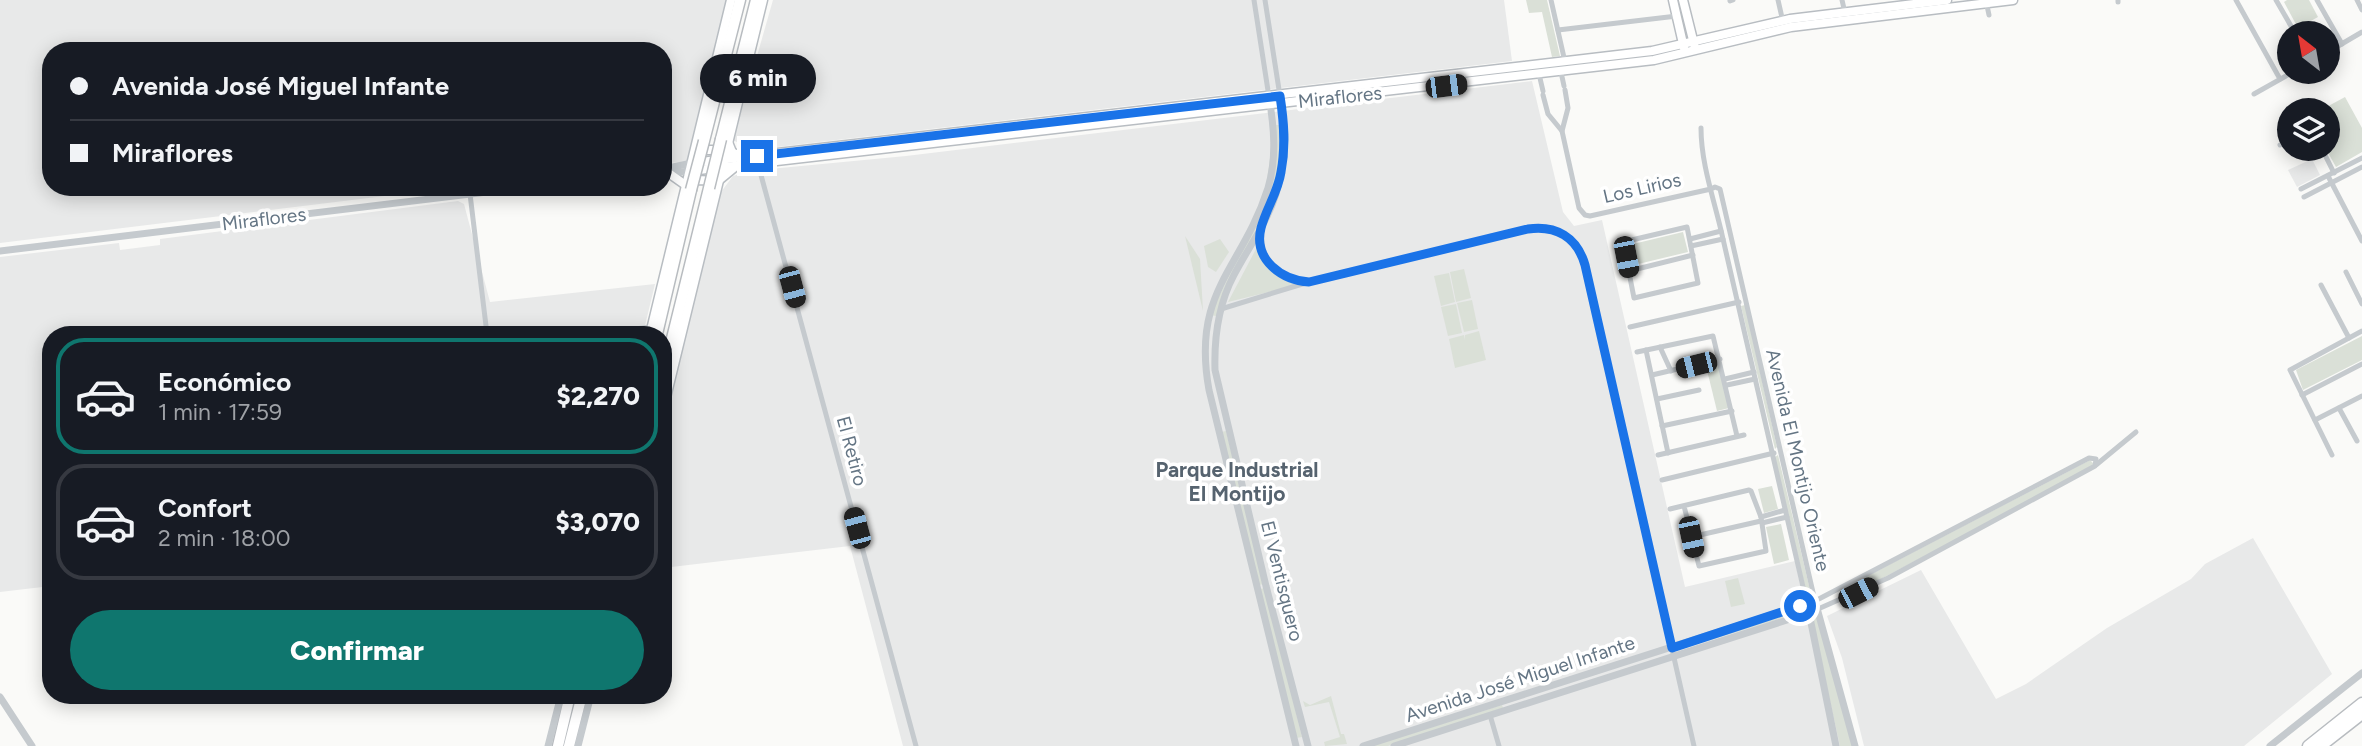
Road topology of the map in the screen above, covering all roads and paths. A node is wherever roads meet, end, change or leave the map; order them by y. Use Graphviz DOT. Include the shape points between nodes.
graph roads {
  1 [pos="731,0"];
  2 [pos="740,0"];
  3 [pos="756,0"];
  4 [pos="763,0"];
  5 [pos="1254,0"];
  6 [pos="1265,0"];
  7 [pos="1551,0"];
  8 [pos="1673,0"];
  9 [pos="1683,0"];
  10 [pos="1778,0"];
  11 [pos="1842,0"];
  12 [pos="1947,0"];
  13 [pos="2013,0"];
  14 [pos="2236,0"];
  15 [pos="2276,0"];
  16 [pos="2317,0"];
  17 [pos="2357,0"];
  18 [pos="1986,2"];
  19 [pos="2362,10"];
  20 [pos="1989,15"];
  21 [pos="1677,16"];
  22 [pos="1846,16"];
  23 [pos="2288,21"];
  24 [pos="1784,24"];
  25 [pos="1558,30"];
  26 [pos="2362,32"];
  27 [pos="2342,44"];
  28 [pos="1694,47"];
  29 [pos="1685,50"];
  30 [pos="1653,56"];
  31 [pos="1565,62"];
  32 [pos="1561,72"];
  33 [pos="1539,74"];
  34 [pos="2277,74"];
  35 [pos="1424,78"];
  36 [pos="2277,81"];
  37 [pos="1425,88"];
  38 [pos="2254,94"];
  39 [pos="1281,99"];
  40 [pos="1270,101"];
  41 [pos="1176,111"];
  42 [pos="1283,120"];
  43 [pos="1272,121"];
  44 [pos="1701,128"];
  45 [pos="1562,131"];
  46 [pos="724,141"];
  47 [pos="700,144"];
  48 [pos="2362,158"];
  49 [pos="740,161"];
  50 [pos="2326,161"];
  51 [pos="722,163"];
  52 [pos="758,164"];
  53 [pos="691,167"];
  54 [pos="2362,167"];
  55 [pos="672,171"];
  56 [pos="2331,174"];
  57 [pos="672,177"];
  58 [pos="718,181"];
  59 [pos="2332,183"];
  60 [pos="689,188"];
  61 [pos="1711,188"];
  62 [pos="2301,189"];
  63 [pos="454,196"];
  64 [pos="470,196"];
  65 [pos="2304,197"];
  66 [pos="1261,228"];
  67 [pos="1721,231"];
  68 [pos="1690,239"];
  69 [pos="1723,239"];
  70 [pos="2362,242"];
  71 [pos="1691,246"];
  72 [pos="0,251"];
  73 [pos="1693,256"];
  74 [pos="1629,271"];
  75 [pos="2346,272"];
  76 [pos="1309,282"];
  77 [pos="2321,285"];
  78 [pos="1746,300"];
  79 [pos="1738,302"];
  80 [pos="2362,304"];
  81 [pos="1221,309"];
  82 [pos="486,326"];
  83 [pos="654,326"];
  84 [pos="1630,327"];
  85 [pos="2362,331"];
  86 [pos="672,338"];
  87 [pos="2349,338"];
  88 [pos="1660,347"];
  89 [pos="1646,350"];
  90 [pos="1637,352"];
  91 [pos="1720,359"];
  92 [pos="2362,364"];
  93 [pos="1671,371"];
  94 [pos="672,373"];
  95 [pos="1651,376"];
  96 [pos="1754,376"];
  97 [pos="1726,382"];
  98 [pos="1699,390"];
  99 [pos="2302,395"];
  100 [pos="2362,396"];
  101 [pos="1657,399"];
  102 [pos="2339,408"];
  103 [pos="1732,411"];
  104 [pos="2315,420"];
  105 [pos="1662,426"];
  106 [pos="1228,428"];
  107 [pos="1219,431"];
  108 [pos="2136,432"];
  109 [pos="1744,435"];
  110 [pos="1737,436"];
  111 [pos="2357,441"];
  112 [pos="1780,452"];
  113 [pos="1668,453"];
  114 [pos="1772,454"];
  115 [pos="1658,455"];
  116 [pos="2332,455"];
  117 [pos="2096,465"];
  118 [pos="1662,480"];
  119 [pos="1684,506"];
  120 [pos="1670,509"];
  121 [pos="1786,514"];
  122 [pos="1761,520"];
  123 [pos="1691,537"];
  124 [pos="1853,581"];
  125 [pos="1266,586"];
  126 [pos="1257,588"];
  127 [pos="1858,593"];
  128 [pos="1812,607"];
  129 [pos="1673,652"];
  130 [pos="2362,673"];
  131 [pos="1595,677"];
  132 [pos="0,697"];
  133 [pos="2362,703"];
  134 [pos="559,704"];
  135 [pos="568,704"];
  136 [pos="580,704"];
  137 [pos="589,704"];
  138 [pos="2362,714"];
  139 [pos="1490,715"];
  140 [pos="1308,743"];
  141 [pos="1296,744"];
  142 [pos="32,746"];
  143 [pos="548,746"];
  144 [pos="558,746"];
  145 [pos="569,746"];
  146 [pos="578,746"];
  147 [pos="916,746"];
  148 [pos="1363,746"];
  149 [pos="1394,746"];
  150 [pos="1499,746"];
  151 [pos="1694,746"];
  152 [pos="1836,746"];
  153 [pos="1855,746"];
  154 [pos="2270,746"];
  155 [pos="2308,746"];
  156 [pos="2321,746"];
  1 -- 47 [label="main road"];
  2 -- 47 [label="highway"];
  3 -- 46 [label="highway"];
  4 -- 46 [label="main road"];
  5 -- 40 [label="street"];
  6 -- 39 [label="street"];
  7 -- 25 [label="street"];
  8 -- 21 [label="main road"];
  9 -- 28 [label="main road"];
  10 -- 24 [label="street"];
  11 -- 22 [label="street"];
  12 -- 22 [label="main road, Miraflores"];
  13 -- 18 [label="main road, Miraflores"];
  14 -- 34 [label="street"];
  15 -- 23 [label="street"];
  16 -- 27 [label="street"];
  17 -- 19 [label="street"];
  18 -- 20 [label="street"];
  18 -- 22 [label="main road, Miraflores"];
  21 -- 25 [label="street"];
  21 -- 29 [label="main road"];
  22 -- 24 [label="main road, Miraflores"];
  24 -- 28 [label="main road, Miraflores"];
  25 -- 31 [label="street"];
  26 -- 27 [label="street"];
  28 -- 29 [label="main road, Miraflores"];
  29 -- 30 [label="main road, Miraflores"];
  30 -- 31 [label="main road, Miraflores"];
  30 -- 32 [label="main road, Miraflores"];
  31 -- 35 [label="main road, Miraflores"];
  32 -- 33 [label="main road, Miraflores"];
  32 -- 45 [label="street" via="1568,108"];
  33 -- 37 [label="main road, Miraflores"];
  33 -- 45 [label="street" via="1548,114"];
  35 -- 37 [label="main road"];
  35 -- 39 [label="main road, Miraflores"];
  36 -- 38 [label="street"];
  37 -- 39 [label="main road, Miraflores"];
  39 -- 40 [label="main road, Miraflores"];
  39 -- 42 [label="street, El Ventisquero"];
  40 -- 41 [label="main road, Miraflores"];
  40 -- 43 [label="street, El Ventisquero"];
  41 -- 49 [label="main road, Miraflores"];
  41 -- 52 [label="main road, Miraflores"];
  42 -- 43 [label="street"];
  42 -- 66 [label="street, El Ventisquero" via="1279,181"];
  43 -- 107 [label="street, El Ventisquero" via="1268,186 1217,288 1206,327 1205,368"];
  44 -- 61 [label="street"];
  45 -- 61 [label="street, Los Lirios" via="1579,208 1585,215"];
  46 -- 47 [label="main road" via="716,150"];
  46 -- 49 [label="main road"];
  46 -- 51 [label="main road"];
  46 -- 86 [label="highway, bridge"];
  47 -- 53 [label="main road"];
  47 -- 60 [label="highway, bridge"];
  48 -- 56 [label="street"];
  49 -- 51 [label="main road, Miraflores"];
  49 -- 52 [label="main road, Miraflores"];
  49 -- 58 [label="main road"];
  50 -- 56 [label="street"];
  51 -- 53 [label="main road, Miraflores"];
  51 -- 58 [label="main road"];
  52 -- 147 [label="street, El Retiro"];
  53 -- 55 [label="street, Miraflores"];
  53 -- 60 [label="main road"];
  54 -- 59 [label="street"];
  56 -- 59 [label="street"];
  56 -- 62 [label="street"];
  57 -- 60 [label="main road"];
  58 -- 60 [label="main road" via="697,180"];
  58 -- 94 [label="main road"];
  59 -- 65 [label="street"];
  59 -- 70 [label="street"];
  60 -- 83 [label="highway"];
  61 -- 67 [label="street"];
  61 -- 78 [label="street, Avenida El Montijo Oriente" via="1721,190"];
  63 -- 72 [label="street, Miraflores"];
  64 -- 82 [label="street"];
  66 -- 76 [label="street" via="1262,249 1273,268"];
  66 -- 81 [label="street, El Ventisquero" via="1232,278"];
  67 -- 68 [label="street"];
  67 -- 69 [label="street"];
  68 -- 71 [label="street"];
  68 -- 74 [label="street" via="1686,227 1623,242"];
  69 -- 71 [label="street"];
  69 -- 79 [label="street"];
  71 -- 73 [label="street"];
  73 -- 74 [label="street"];
  73 -- 74 [label="street" via="1699,279 1691,286 1634,298"];
  75 -- 80 [label="street"];
  76 -- 81 [label="street"];
  76 -- 129 [label="street" via="1528,229 1546,228 1571,239 1584,260"];
  77 -- 87 [label="street"];
  78 -- 79 [label="street"];
  78 -- 112 [label="street, Avenida El Montijo Oriente"];
  79 -- 84 [label="street"];
  79 -- 96 [label="street"];
  81 -- 106 [label="street, El Ventisquero" via="1215,370"];
  85 -- 87 [label="street"];
  87 -- 99 [label="street" via="2290,370"];
  88 -- 89 [label="street"];
  88 -- 91 [label="street" via="1713,336"];
  88 -- 93 [label="street"];
  89 -- 90 [label="street"];
  89 -- 95 [label="street"];
  91 -- 93 [label="street"];
  91 -- 97 [label="street"];
  92 -- 99 [label="street"];
  93 -- 95 [label="street"];
  95 -- 101 [label="street"];
  96 -- 97 [label="street"];
  96 -- 114 [label="street"];
  97 -- 103 [label="street"];
  98 -- 101 [label="street"];
  99 -- 104 [label="street"];
  100 -- 102 [label="street"];
  101 -- 105 [label="street"];
  102 -- 104 [label="street"];
  102 -- 111 [label="street"];
  103 -- 105 [label="street"];
  103 -- 110 [label="street"];
  104 -- 116 [label="street"];
  105 -- 113 [label="street"];
  106 -- 107 [label="street"];
  106 -- 125 [label="street, El Ventisquero"];
  107 -- 126 [label="street, El Ventisquero"];
  108 -- 117 [label="street"];
  109 -- 110 [label="street"];
  110 -- 113 [label="street"];
  112 -- 114 [label="street"];
  112 -- 128 [label="street, Avenida El Montijo Oriente"];
  113 -- 115 [label="street"];
  114 -- 118 [label="street"];
  114 -- 121 [label="street"];
  117 -- 124 [label="street, Avenida José Miguel Infante" via="2095,458 2087,459"];
  117 -- 127 [label="street, Avenida José Miguel Infante"];
  119 -- 120 [label="street"];
  119 -- 122 [label="street" via="1750,490"];
  119 -- 123 [label="street"];
  121 -- 122 [label="street"];
  121 -- 128 [label="street"];
  122 -- 123 [label="street"];
  122 -- 123 [label="street" via="1764,553 1702,567 1697,564"];
  124 -- 127 [label="street" via="1852,589"];
  124 -- 128 [label="street, Avenida José Miguel Infante"];
  125 -- 126 [label="street"];
  125 -- 140 [label="street, El Ventisquero"];
  126 -- 141 [label="street, El Ventisquero"];
  127 -- 128 [label="street, Avenida José Miguel Infante"];
  128 -- 129 [label="street, Avenida José Miguel Infante"];
  128 -- 152 [label="street"];
  128 -- 153 [label="street, Avenida El Montijo Oriente"];
  129 -- 131 [label="street, Avenida José Miguel Infante"];
  129 -- 151 [label="street"];
  130 -- 154 [label="street"];
  131 -- 139 [label="street, Avenida José Miguel Infante"];
  131 -- 148 [label="street, Avenida José Miguel Infante"];
  132 -- 142 [label="street"];
  133 -- 155 [label="highway"];
  134 -- 143 [label="street"];
  135 -- 144 [label="highway"];
  136 -- 145 [label="highway"];
  137 -- 146 [label="street"];
  138 -- 156 [label="highway"];
  139 -- 149 [label="street, Avenida José Miguel Infante"];
  139 -- 150 [label="street"];
  140 -- 141 [label="street"];
}
